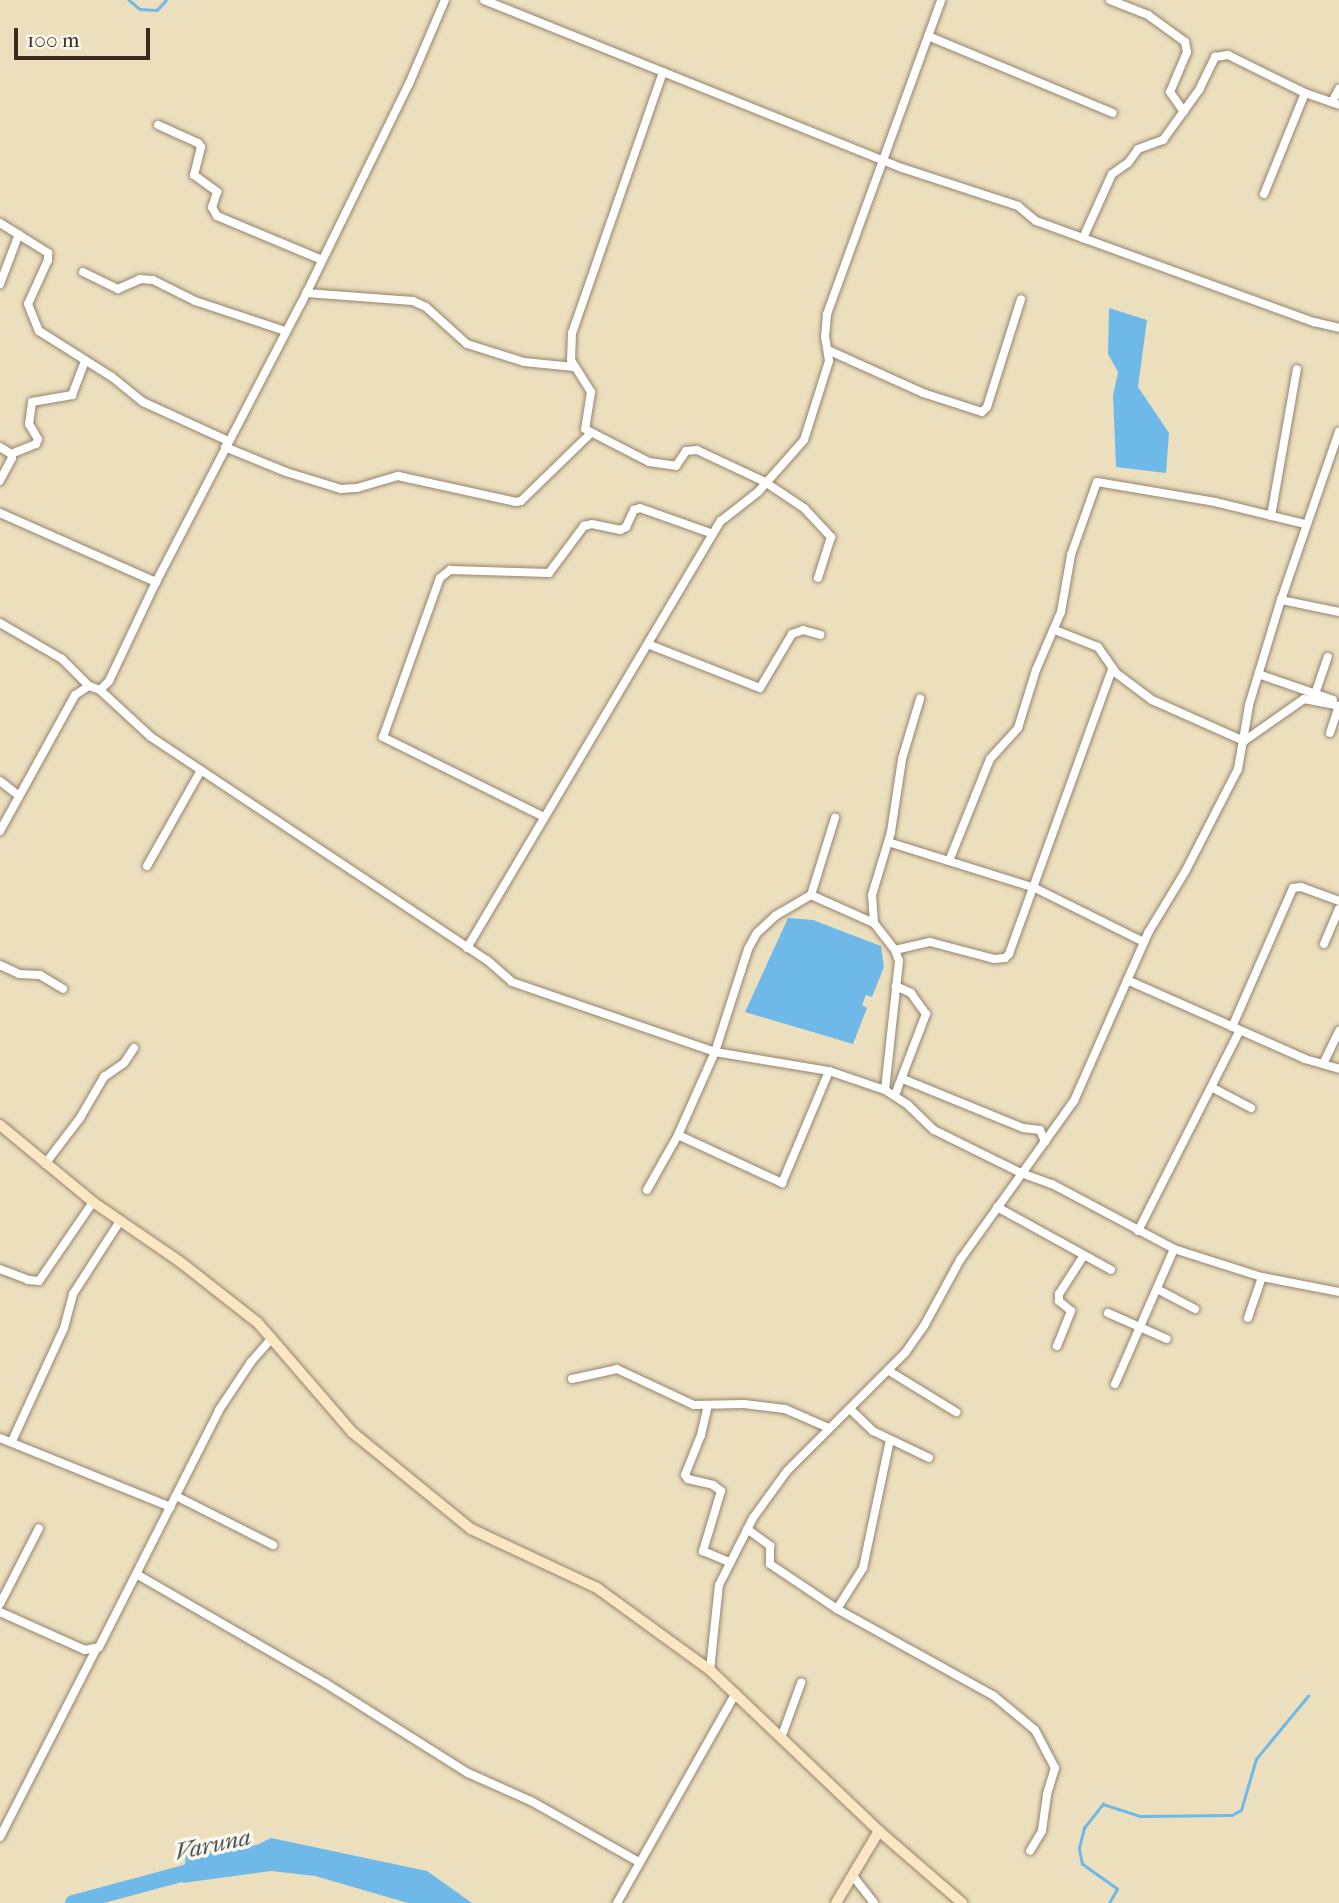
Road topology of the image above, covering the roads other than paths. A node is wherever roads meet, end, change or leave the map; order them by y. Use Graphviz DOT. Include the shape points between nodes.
graph roads {
  1 [pos="445,0"];
  2 [pos="484,0"];
  3 [pos="941,0"];
  4 [pos="1110,0"];
  5 [pos="928,36"];
  6 [pos="663,72"];
  7 [pos="1339,89"];
  8 [pos="1304,93"];
  9 [pos="1335,103"];
  10 [pos="1184,112"];
  11 [pos="1113,113"];
  12 [pos="158,125"];
  13 [pos="885,161"];
  14 [pos="1264,194"];
  15 [pos="0,223"];
  16 [pos="19,234"];
  17 [pos="1083,238"];
  18 [pos="322,260"];
  19 [pos="83,272"];
  20 [pos="0,284"];
  21 [pos="306,293"];
  22 [pos="1021,299"];
  23 [pos="1339,328"];
  24 [pos="285,331"];
  25 [pos="830,351"];
  26 [pos="85,362"];
  27 [pos="574,367"];
  28 [pos="1297,369"];
  29 [pos="1339,432"];
  30 [pos="590,434"];
  31 [pos="227,444"];
  32 [pos="0,447"];
  33 [pos="11,454"];
  34 [pos="0,481"];
  35 [pos="765,482"];
  36 [pos="0,513"];
  37 [pos="1271,516"];
  38 [pos="1305,524"];
  39 [pos="713,534"];
  40 [pos="818,578"];
  41 [pos="156,582"];
  42 [pos="1281,600"];
  43 [pos="1339,612"];
  44 [pos="0,623"];
  45 [pos="1055,630"];
  46 [pos="821,635"];
  47 [pos="650,645"];
  48 [pos="1328,657"];
  49 [pos="1112,669"];
  50 [pos="1261,675"];
  51 [pos="89,686"];
  52 [pos="100,690"];
  53 [pos="1315,694"];
  54 [pos="920,699"];
  55 [pos="1339,705"];
  56 [pos="1331,733"];
  57 [pos="1244,741"];
  58 [pos="201,770"];
  59 [pos="0,781"];
  60 [pos="19,795"];
  61 [pos="544,817"];
  62 [pos="835,818"];
  63 [pos="0,831"];
  64 [pos="888,842"];
  65 [pos="949,861"];
  66 [pos="147,866"];
  67 [pos="1035,888"];
  68 [pos="811,895"];
  69 [pos="1339,901"];
  70 [pos="1339,909"];
  71 [pos="874,923"];
  72 [pos="1144,942"];
  73 [pos="1324,944"];
  74 [pos="467,948"];
  75 [pos="895,950"];
  76 [pos="0,965"];
  77 [pos="1127,980"];
  78 [pos="895,986"];
  79 [pos="63,989"];
  80 [pos="1236,1029"];
  81 [pos="1339,1031"];
  82 [pos="134,1048"];
  83 [pos="715,1052"];
  84 [pos="1323,1064"];
  85 [pos="1339,1069"];
  86 [pos="829,1072"];
  87 [pos="903,1079"];
  88 [pos="1213,1088"];
  89 [pos="885,1090"];
  90 [pos="895,1095"];
  91 [pos="1251,1108"];
  92 [pos="0,1125"];
  93 [pos="678,1135"];
  94 [pos="1045,1142"];
  95 [pos="45,1164"];
  96 [pos="1021,1173"];
  97 [pos="647,1190"];
  98 [pos="93,1202"];
  99 [pos="997,1207"];
  100 [pos="120,1221"];
  101 [pos="1138,1231"];
  102 [pos="1174,1248"];
  103 [pos="1084,1255"];
  104 [pos="0,1269"];
  105 [pos="1111,1270"];
  106 [pos="1262,1277"];
  107 [pos="1157,1289"];
  108 [pos="1339,1292"];
  109 [pos="1195,1309"];
  110 [pos="1108,1313"];
  111 [pos="1248,1318"];
  112 [pos="1141,1326"];
  113 [pos="272,1338"];
  114 [pos="1167,1339"];
  115 [pos="1057,1346"];
  116 [pos="889,1371"];
  117 [pos="572,1379"];
  118 [pos="1115,1384"];
  119 [pos="708,1405"];
  120 [pos="850,1409"];
  121 [pos="956,1412"];
  122 [pos="830,1429"];
  123 [pos="0,1438"];
  124 [pos="890,1440"];
  125 [pos="12,1441"];
  126 [pos="929,1458"];
  127 [pos="176,1496"];
  128 [pos="171,1507"];
  129 [pos="39,1528"];
  130 [pos="747,1530"];
  131 [pos="273,1545"];
  132 [pos="729,1562"];
  133 [pos="138,1575"];
  134 [pos="0,1604"];
  135 [pos="837,1609"];
  136 [pos="0,1612"];
  137 [pos="95,1651"];
  138 [pos="710,1670"];
  139 [pos="801,1683"];
  140 [pos="736,1693"];
  141 [pos="781,1738"];
  142 [pos="879,1830"];
  143 [pos="0,1837"];
  144 [pos="1030,1851"];
  145 [pos="639,1862"];
  146 [pos="853,1877"];
  147 [pos="617,1903"];
  148 [pos="836,1903"];
  149 [pos="874,1903"];
  150 [pos="961,1903"];
  1 -- 18 [label="street"];
  2 -- 6 [label="street"];
  3 -- 5 [label="street"];
  4 -- 10 [label="street" via="1148,15 1185,42 1187,52 1170,92"];
  5 -- 11 [label="street"];
  5 -- 13 [label="street"];
  6 -- 13 [label="street"];
  6 -- 27 [label="street" via="572,333"];
  7 -- 9 [label="street"];
  8 -- 9 [label="street"];
  8 -- 10 [label="street" via="1222,54 1210,61"];
  8 -- 14 [label="street"];
  10 -- 17 [label="street" via="1163,140 1138,149 1112,174"];
  12 -- 18 [label="street" via="201,147 194,175 218,192 212,207 216,216"];
  13 -- 17 [label="street" via="1018,206 1032,219"];
  13 -- 25 [label="street" via="827,313 825,337"];
  15 -- 16 [label="street"];
  16 -- 20 [label="street"];
  16 -- 26 [label="street" via="49,256 28,304 36,327"];
  17 -- 23 [label="street"];
  18 -- 21 [label="street"];
  19 -- 24 [label="street" via="118,289 140,279 153,280 195,301"];
  21 -- 24 [label="street"];
  21 -- 27 [label="street" via="413,301 467,344 524,362"];
  22 -- 25 [label="street" via="982,412 923,393"];
  24 -- 31 [label="street"];
  25 -- 35 [label="street" via="804,440"];
  26 -- 31 [label="street" via="143,402"];
  26 -- 33 [label="street" via="72,395 32,402 29,424 38,439 36,444"];
  27 -- 30 [label="street" via="591,392 584,422"];
  28 -- 37 [label="street"];
  29 -- 38 [label="street"];
  30 -- 31 [label="street" via="516,502 398,476 341,489 286,472"];
  30 -- 35 [label="street" via="649,462 671,467 680,463 686,451 697,450"];
  31 -- 41 [label="street"];
  32 -- 33 [label="street"];
  33 -- 34 [label="street"];
  35 -- 39 [label="street" via="725,515"];
  35 -- 40 [label="street" via="828,531 831,543"];
  36 -- 41 [label="street"];
  37 -- 38 [label="street"];
  37 -- 45 [label="street" via="1097,482 1072,555"];
  38 -- 42 [label="street"];
  39 -- 47 [label="street"];
  39 -- 61 [label="street" via="640,508 620,530 584,526 549,573 450,570 440,578 383,737"];
  41 -- 52 [label="street" via="109,681"];
  42 -- 43 [label="street"];
  42 -- 50 [label="street"];
  44 -- 51 [label="street" via="62,659"];
  45 -- 49 [label="street" via="1098,647"];
  45 -- 65 [label="street" via="1036,670 1018,728 990,759"];
  46 -- 47 [label="street" via="803,630 792,634 761,688"];
  47 -- 61 [label="street"];
  48 -- 53 [label="street"];
  49 -- 57 [label="street" via="1152,700"];
  49 -- 67 [label="street"];
  50 -- 53 [label="street"];
  50 -- 57 [label="street" via="1249,705"];
  51 -- 52 [label="street"];
  51 -- 60 [label="street" via="75,695"];
  52 -- 58 [label="street" via="135,725"];
  53 -- 55 [label="street"];
  54 -- 64 [label="street" via="902,759"];
  55 -- 56 [label="street"];
  55 -- 57 [label="street" via="1300,700"];
  57 -- 72 [label="street" via="1238,769 1214,819"];
  58 -- 66 [label="street"];
  58 -- 74 [label="street"];
  59 -- 60 [label="street"];
  60 -- 63 [label="street"];
  61 -- 74 [label="street"];
  62 -- 68 [label="street"];
  64 -- 65 [label="street"];
  64 -- 71 [label="street" via="872,895"];
  65 -- 67 [label="street"];
  67 -- 72 [label="street"];
  67 -- 75 [label="street" via="1005,958 930,942"];
  68 -- 71 [label="street"];
  68 -- 83 [label="street" via="775,916 751,941"];
  69 -- 80 [label="street" via="1293,888"];
  70 -- 73 [label="street"];
  71 -- 75 [label="street"];
  72 -- 77 [label="street"];
  74 -- 83 [label="street" via="512,982"];
  75 -- 78 [label="street" via="899,961"];
  76 -- 79 [label="street" via="19,974 40,975"];
  77 -- 80 [label="street"];
  77 -- 94 [label="street" via="1074,1101"];
  78 -- 87 [label="street" via="911,993 926,1014"];
  78 -- 89 [label="street"];
  80 -- 84 [label="street"];
  80 -- 88 [label="street"];
  81 -- 84 [label="street"];
  82 -- 95 [label="street" via="124,1063 104,1077"];
  83 -- 86 [label="street"];
  83 -- 93 [label="street"];
  84 -- 85 [label="street"];
  86 -- 89 [label="street"];
  86 -- 93 [label="street" via="782,1183"];
  87 -- 90 [label="street"];
  87 -- 94 [label="street" via="1023,1128 1040,1130"];
  88 -- 91 [label="street"];
  88 -- 101 [label="street"];
  89 -- 90 [label="street"];
  90 -- 96 [label="street" via="934,1130"];
  92 -- 95 [label="street"];
  93 -- 97 [label="street"];
  94 -- 96 [label="street"];
  95 -- 98 [label="street"];
  96 -- 99 [label="street"];
  96 -- 101 [label="street" via="1052,1184"];
  98 -- 100 [label="street"];
  98 -- 104 [label="street" via="39,1281"];
  99 -- 103 [label="street"];
  99 -- 116 [label="street" via="960,1260 924,1326"];
  100 -- 113 [label="street" via="179,1261"];
  100 -- 125 [label="street" via="73,1294 64,1328"];
  101 -- 102 [label="street"];
  102 -- 106 [label="street"];
  102 -- 107 [label="street"];
  103 -- 105 [label="street"];
  103 -- 115 [label="street" via="1059,1294 1059,1301 1071,1311"];
  106 -- 108 [label="street"];
  106 -- 111 [label="street"];
  107 -- 109 [label="street"];
  107 -- 112 [label="street"];
  110 -- 112 [label="street"];
  112 -- 114 [label="street"];
  112 -- 118 [label="street"];
  113 -- 127 [label="street" via="229,1392"];
  113 -- 138 [label="street" via="352,1432 471,1529 597,1588"];
  116 -- 120 [label="street"];
  116 -- 121 [label="street"];
  117 -- 119 [label="street" via="617,1369 694,1405"];
  119 -- 122 [label="street" via="785,1409"];
  119 -- 132 [label="street" via="685,1475 721,1491 703,1551"];
  120 -- 122 [label="street"];
  120 -- 124 [label="street"];
  122 -- 130 [label="street" via="787,1471"];
  123 -- 125 [label="street"];
  124 -- 126 [label="street"];
  124 -- 135 [label="street" via="863,1568"];
  125 -- 128 [label="street"];
  127 -- 128 [label="street"];
  127 -- 131 [label="street"];
  128 -- 133 [label="street"];
  129 -- 134 [label="street"];
  130 -- 132 [label="street"];
  130 -- 135 [label="street" via="770,1546 770,1564"];
  132 -- 138 [label="street" via="719,1586"];
  133 -- 137 [label="street"];
  133 -- 145 [label="street" via="325,1683 468,1773 531,1801"];
  135 -- 144 [label="street" via="994,1696 1035,1730 1055,1768 1042,1831"];
  136 -- 137 [label="street"];
  137 -- 143 [label="street"];
  138 -- 140 [label="street"];
  139 -- 141 [label="street"];
  140 -- 141 [label="street"];
  140 -- 145 [label="street"];
  141 -- 142 [label="street"];
  142 -- 146 [label="street"];
  142 -- 150 [label="street"];
  145 -- 147 [label="street"];
  146 -- 148 [label="street"];
  146 -- 149 [label="street"];
}
